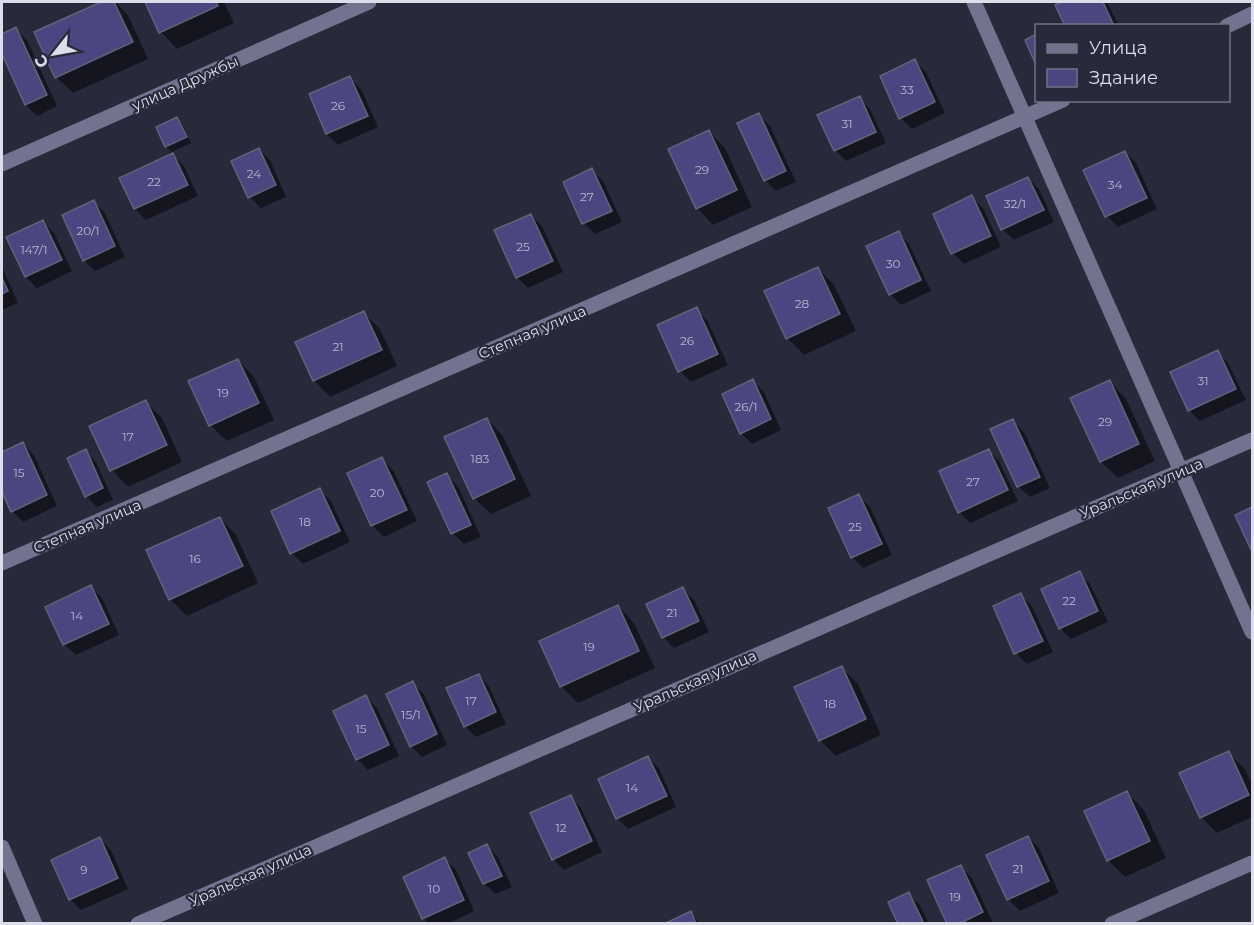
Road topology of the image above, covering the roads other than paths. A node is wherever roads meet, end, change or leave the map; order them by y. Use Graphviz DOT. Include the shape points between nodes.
graph roads {
  1 [pos="369,2"];
  2 [pos="974,2"];
  3 [pos="1252,14"];
  4 [pos="1230,25"];
  5 [pos="1059,102"];
  6 [pos="1025,118"];
  7 [pos="2,164"];
  8 [pos="1252,440"];
  9 [pos="1181,471"];
  10 [pos="2,563"];
  11 [pos="1252,632"];
  12 [pos="2,846"];
  13 [pos="1252,863"];
  14 [pos="35,924"];
  15 [pos="138,924"];
  16 [pos="1112,924"];
  1 -- 7 [label="street, улица Дружбы"];
  2 -- 6 [label="street"];
  3 -- 4 [label="street"];
  5 -- 6 [label="street, Степная улица"];
  6 -- 9 [label="street"];
  6 -- 10 [label="street, Степная улица"];
  8 -- 9 [label="street, Уральская улица"];
  9 -- 11 [label="street"];
  9 -- 15 [label="street, Уральская улица"];
  12 -- 14 [label="street"];
  13 -- 16 [label="street"];
}
